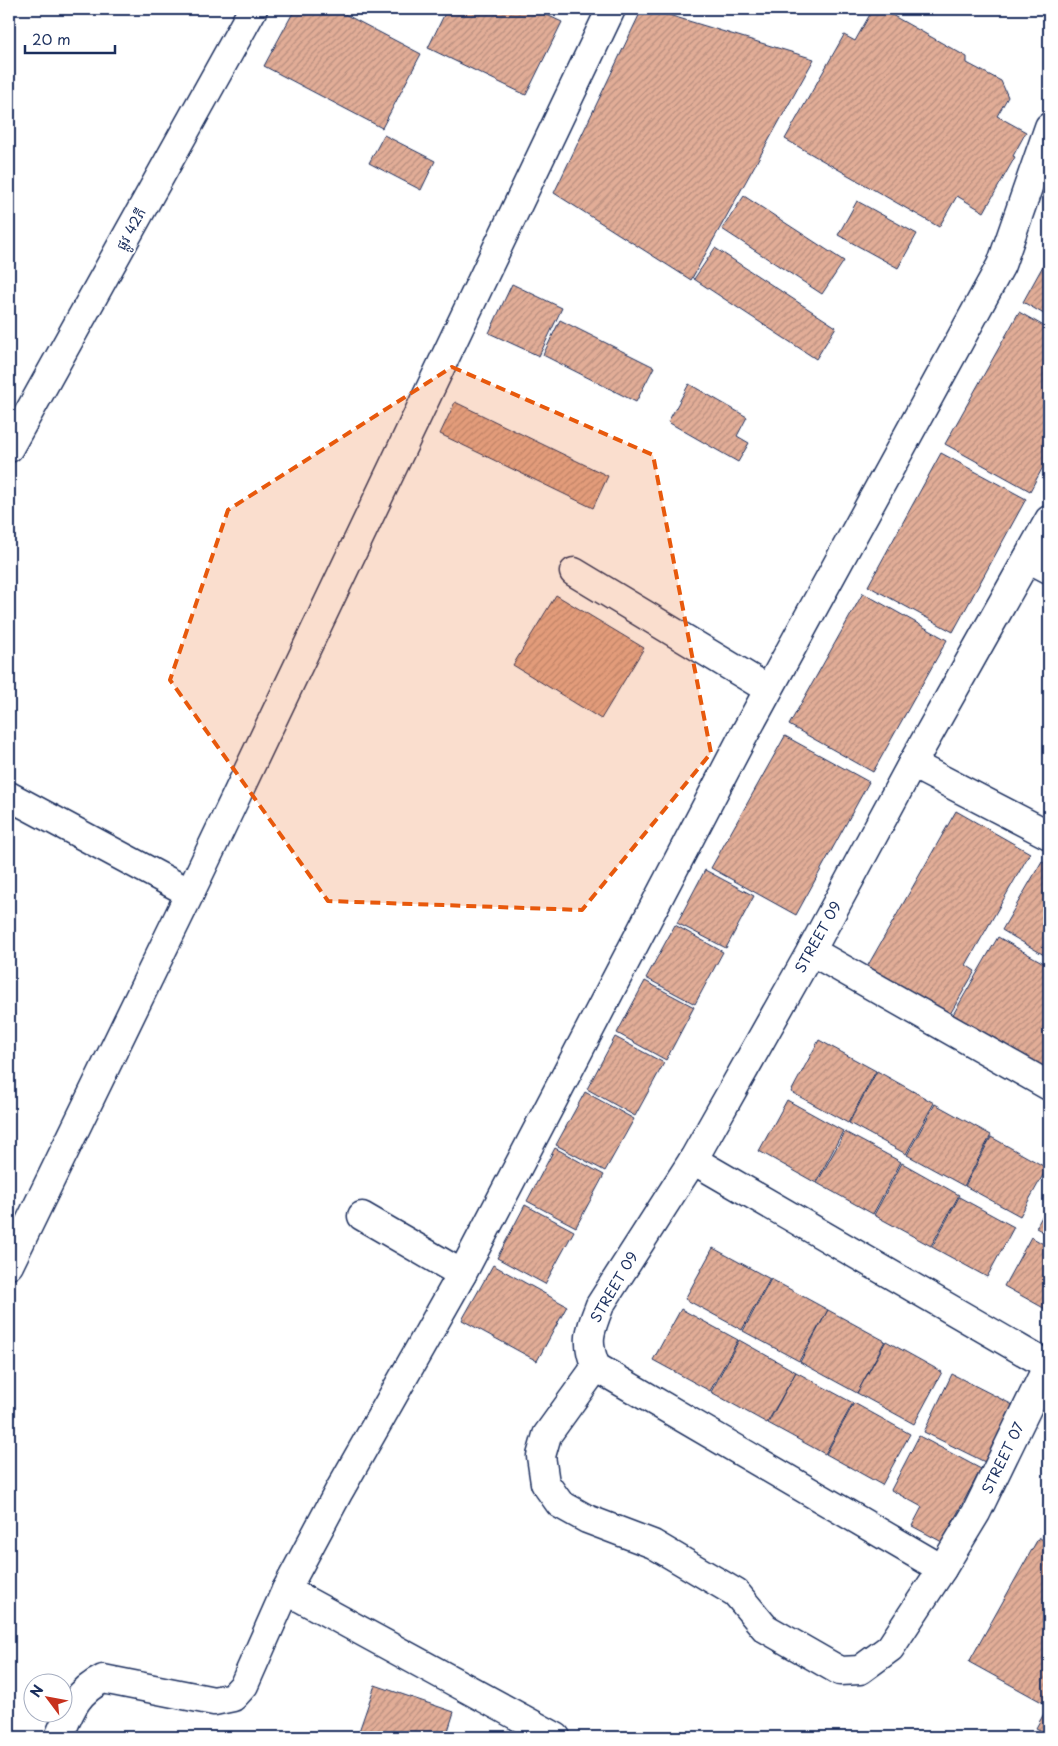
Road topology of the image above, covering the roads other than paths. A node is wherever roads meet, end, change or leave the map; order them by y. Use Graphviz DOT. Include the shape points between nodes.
graph roads {
  1 [pos="252,9"];
  2 [pos="611,9"];
  3 [pos="1049,128"];
  4 [pos="9,448"];
  5 [pos="1049,520"];
  6 [pos="1038,563"];
  7 [pos="574,572"];
  8 [pos="768,689"];
  9 [pos="912,764"];
  10 [pos="9,796"];
  11 [pos="1049,835"];
  12 [pos="190,893"];
  13 [pos="811,951"];
  14 [pos="1049,1086"];
  15 [pos="693,1160"];
  16 [pos="362,1216"];
  17 [pos="19,1221"];
  18 [pos="9,1265"];
  19 [pos="462,1274"];
  20 [pos="593,1360"];
  21 [pos="1049,1365"];
  22 [pos="947,1560"];
  23 [pos="286,1590"];
  24 [pos="59,1737"];
  25 [pos="556,1737"];
  1 -- 4 [label="street, ផ្លូវ 42ភី"];
  2 -- 12 [label="street"];
  3 -- 8 [label="street" via="1001,265"];
  5 -- 6 [label="street, STREET 09"];
  6 -- 9 [label="street, STREET 09"];
  7 -- 8 [label="street"];
  8 -- 19 [label="street"];
  9 -- 11 [label="street"];
  9 -- 13 [label="street, STREET 09"];
  10 -- 12 [label="street"];
  12 -- 17 [label="street"];
  13 -- 14 [label="street"];
  13 -- 15 [label="street, STREET 09"];
  15 -- 20 [label="street, STREET 09" via="600,1305 590,1330"];
  15 -- 21 [label="street"];
  16 -- 19 [label="street"];
  17 -- 18 [label="street"];
  19 -- 23 [label="street"];
  20 -- 22 [label="street"];
  20 -- 22 [label="street, STREET 07" via="548,1435 541,1456 545,1483 560,1504 588,1520 653,1544 736,1593 765,1628 840,1670 860,1670 890,1648"];
  21 -- 22 [label="street, STREET 07" via="976,1514"];
  23 -- 24 [label="street" via="244,1685 234,1697 214,1701 103,1679 91,1685 74,1704"];
  23 -- 25 [label="street"];
}
